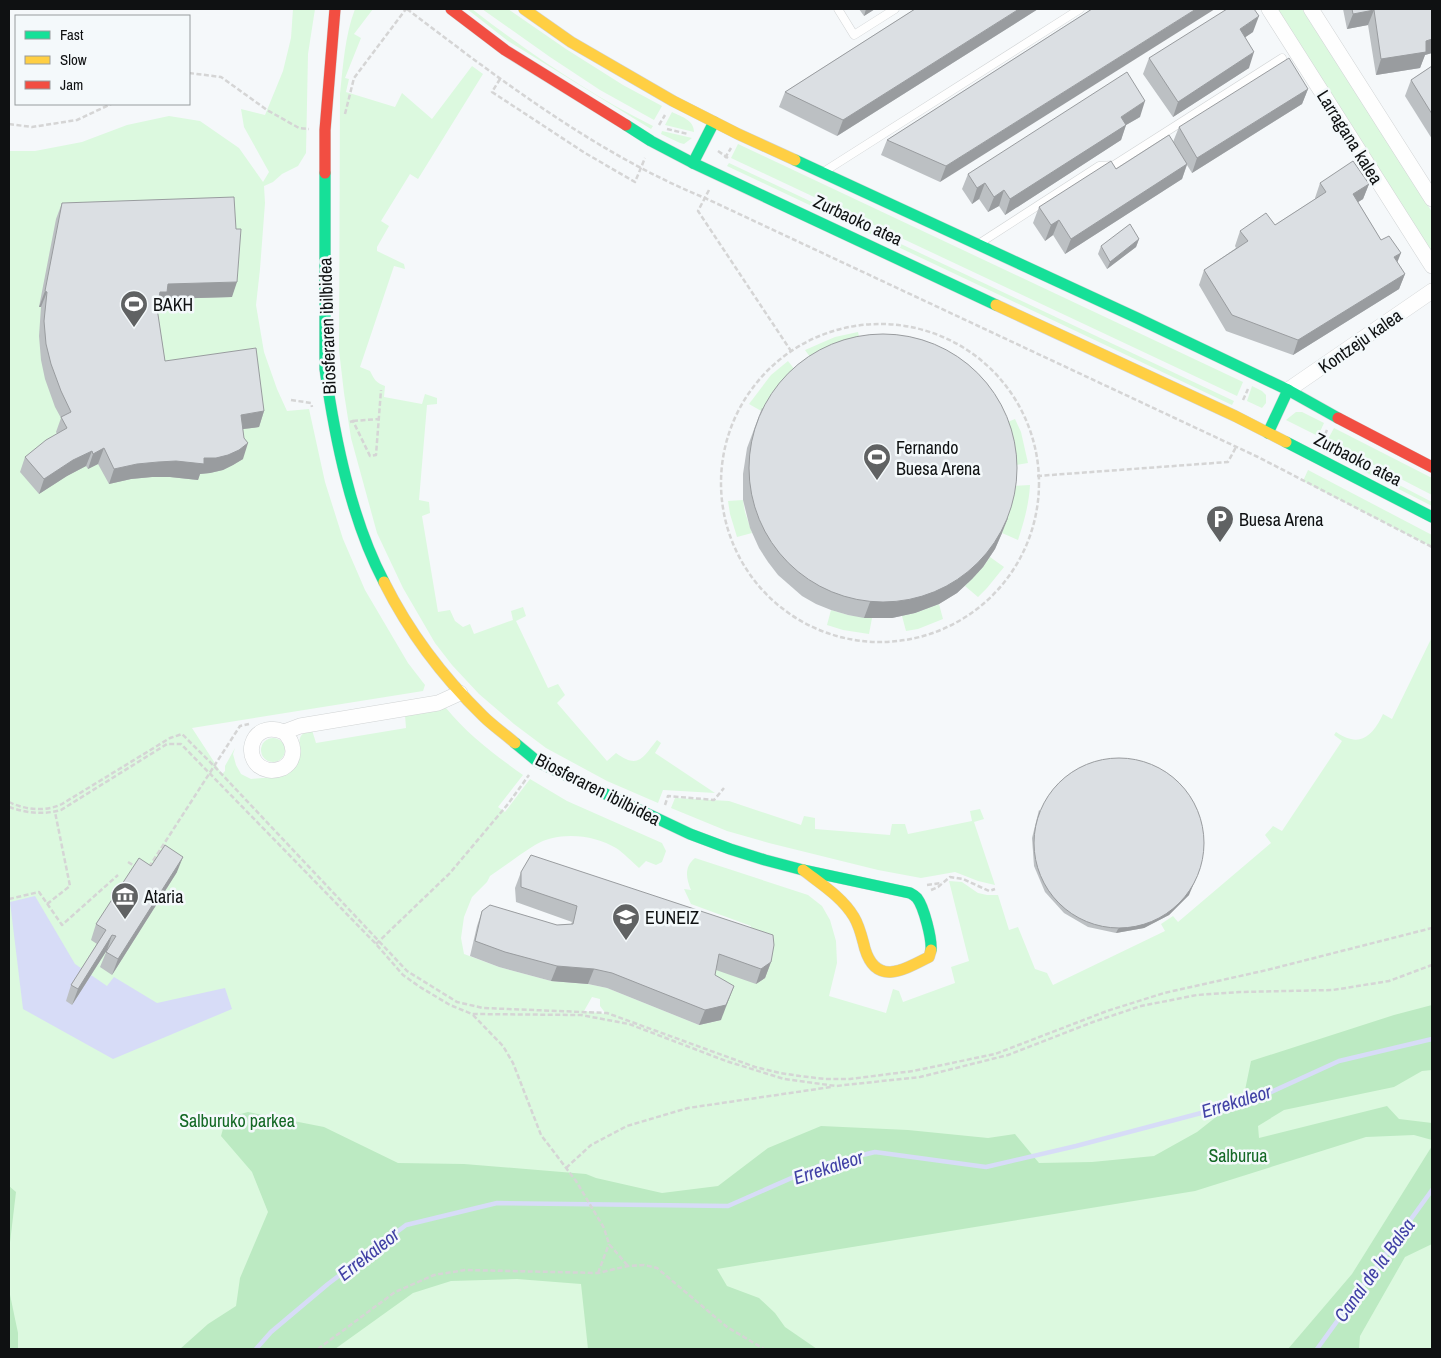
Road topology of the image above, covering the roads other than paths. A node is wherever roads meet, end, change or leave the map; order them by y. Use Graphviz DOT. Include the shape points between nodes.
graph roads {
  1 [pos="335,9"];
  2 [pos="343,9"];
  3 [pos="451,9"];
  4 [pos="524,9"];
  5 [pos="838,9"];
  6 [pos="895,9"];
  7 [pos="1080,9"];
  8 [pos="1269,9"];
  9 [pos="1311,9"];
  10 [pos="332,45"];
  11 [pos="1282,58"];
  12 [pos="714,122"];
  13 [pos="693,163"];
  14 [pos="821,173"];
  15 [pos="1432,199"];
  16 [pos="978,245"];
  17 [pos="1432,266"];
  18 [pos="1432,291"];
  19 [pos="1288,390"];
  20 [pos="1268,432"];
  21 [pos="1432,467"];
  22 [pos="1432,517"];
  23 [pos="460,693"];
  24 [pos="284,732"];
  25 [pos="803,870"];
  1 -- 10 [label="street, Biosferaren ibilbidea"];
  2 -- 10 [label="street, Biosferaren ibilbidea"];
  3 -- 13 [label="street, Zurbaoko atea" via="505,50 651,141"];
  4 -- 12 [label="street, Zurbaoko atea" via="571,42"];
  5 -- 6 [label="lane" via="854,35"];
  7 -- 14 [label="lane"];
  8 -- 17 [label="street, Larragana kalea"];
  9 -- 15 [label="street, Larragana kalea"];
  10 -- 23 [label="street, Biosferaren ibilbidea" via="325,130 324,287 325,369 334,425 346,481 379,573 421,646"];
  11 -- 16 [label="lane" via="1114,165 1099,166"];
  12 -- 13 [label="street"];
  12 -- 14 [label="street, Zurbaoko atea"];
  13 -- 20 [label="street, Zurbaoko atea"];
  14 -- 16 [label="street, Zurbaoko atea"];
  16 -- 19 [label="street, Zurbaoko atea"];
  18 -- 19 [label="street, Kontzeju kalea"];
  19 -- 20 [label="street"];
  19 -- 21 [label="street, Zurbaoko atea"];
  20 -- 22 [label="street, Zurbaoko atea"];
  23 -- 24 [label="street" via="438,703 300,726"];
  23 -- 25 [label="street, Biosferaren ibilbidea" via="538,762 690,834"];
  25 -- 25 [label="street, Biosferaren ibilbidea" via="847,907 859,926 867,955 877,971 886,973 930,956 932,940 916,897"];
}
